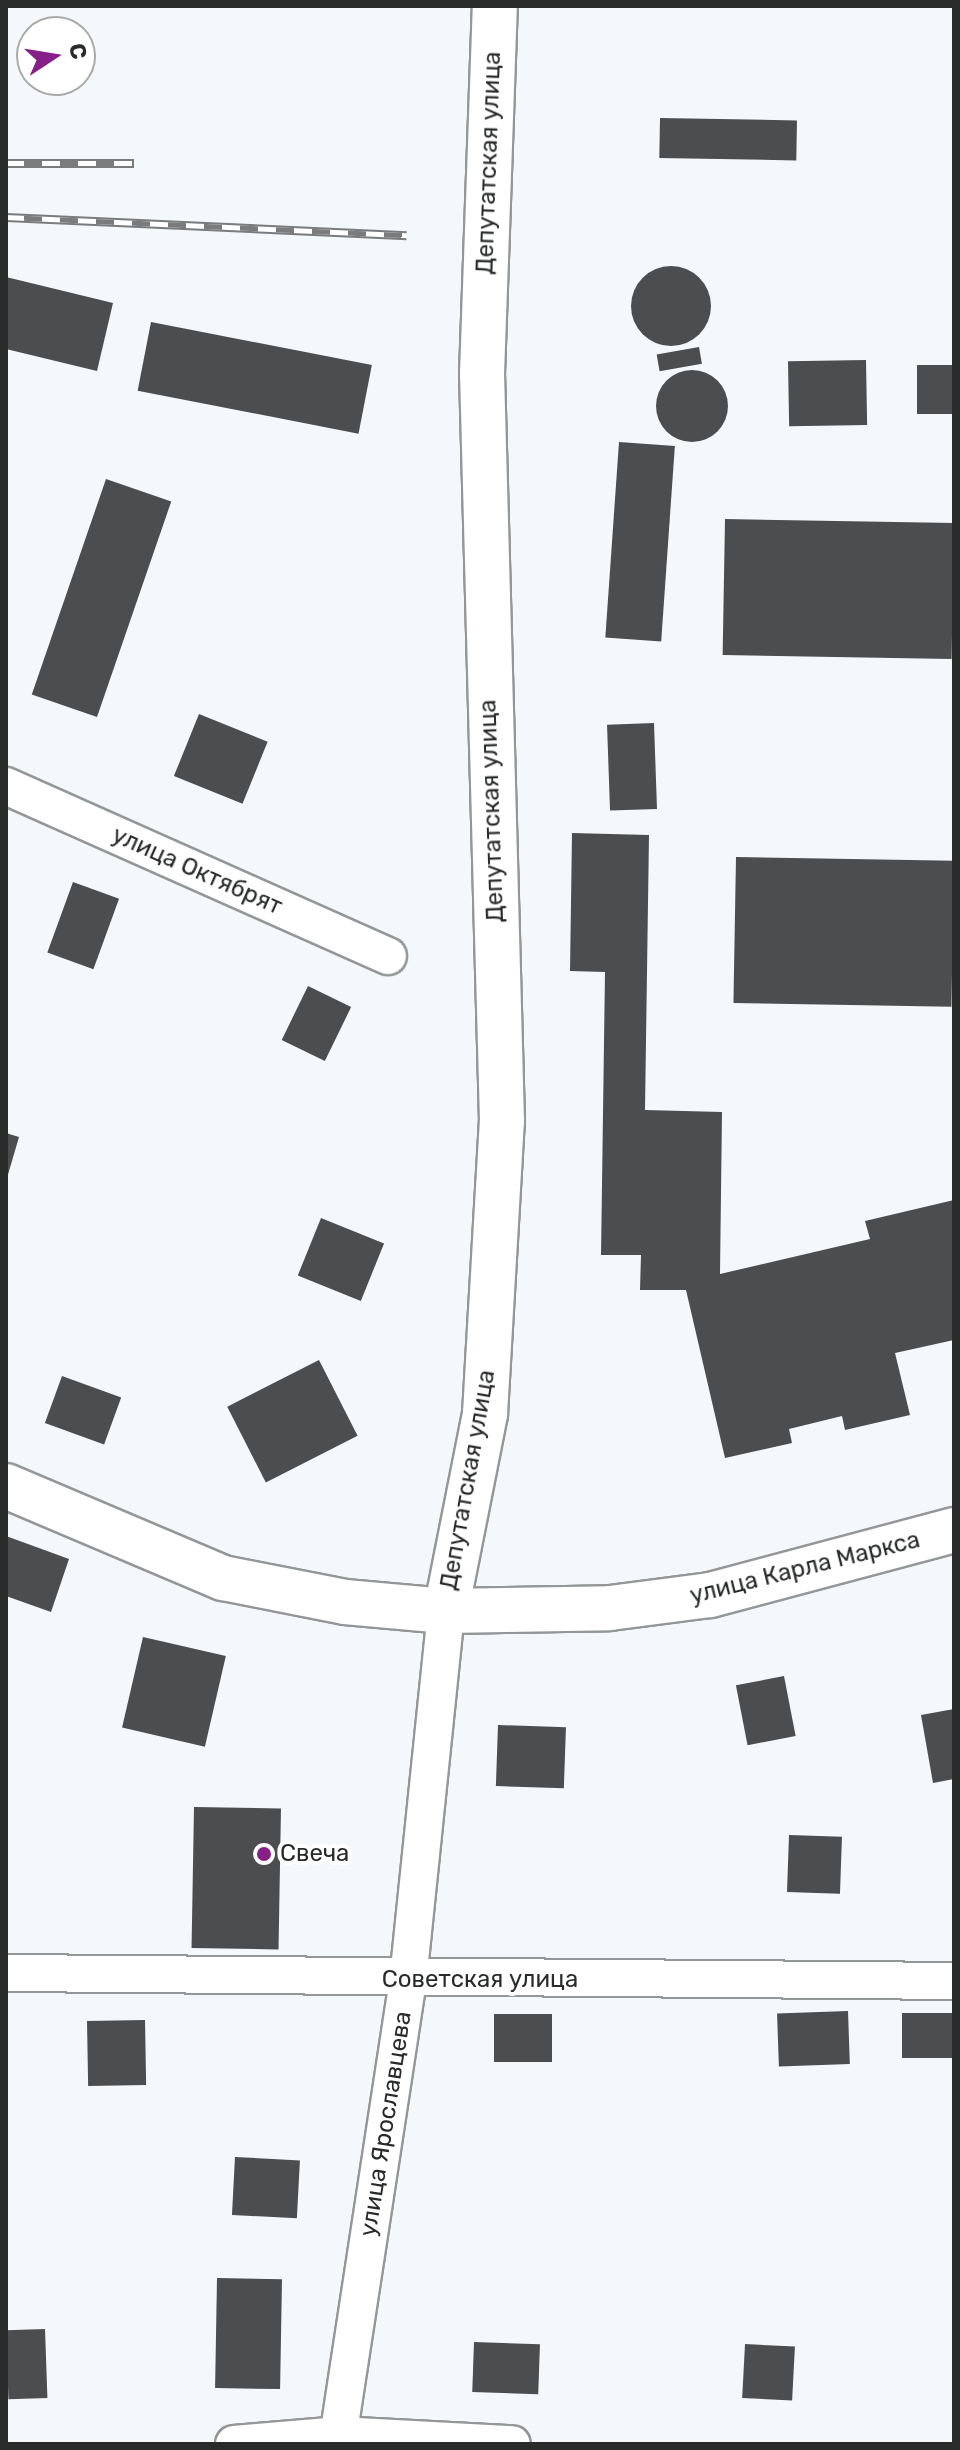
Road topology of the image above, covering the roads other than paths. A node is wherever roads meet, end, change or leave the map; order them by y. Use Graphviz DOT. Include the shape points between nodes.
graph roads {
  1 [pos="495,6"];
  2 [pos="6,786"];
  3 [pos="388,956"];
  4 [pos="6,1486"];
  5 [pos="954,1530"];
  6 [pos="446,1611"];
  7 [pos="6,1973"];
  8 [pos="408,1980"];
  9 [pos="954,1981"];
  10 [pos="338,2439"];
  11 [pos="234,2444"];
  12 [pos="512,2444"];
  1 -- 6 [label="main road, Депутатская улица" via="485,268 502,1121 485,1414"];
  2 -- 3 [label="street, улица Октябрят"];
  4 -- 6 [label="main road, улица Карла Маркса" via="223,1578 345,1602"];
  5 -- 6 [label="main road, улица Карла Маркса" via="710,1595 610,1608"];
  6 -- 8 [label="street, улица Ярославцева"];
  7 -- 8 [label="street, Советская улица"];
  8 -- 9 [label="street, Советская улица"];
  8 -- 10 [label="street, улица Ярославцева"];
  10 -- 11 [label="street"];
  10 -- 12 [label="street"];
}
